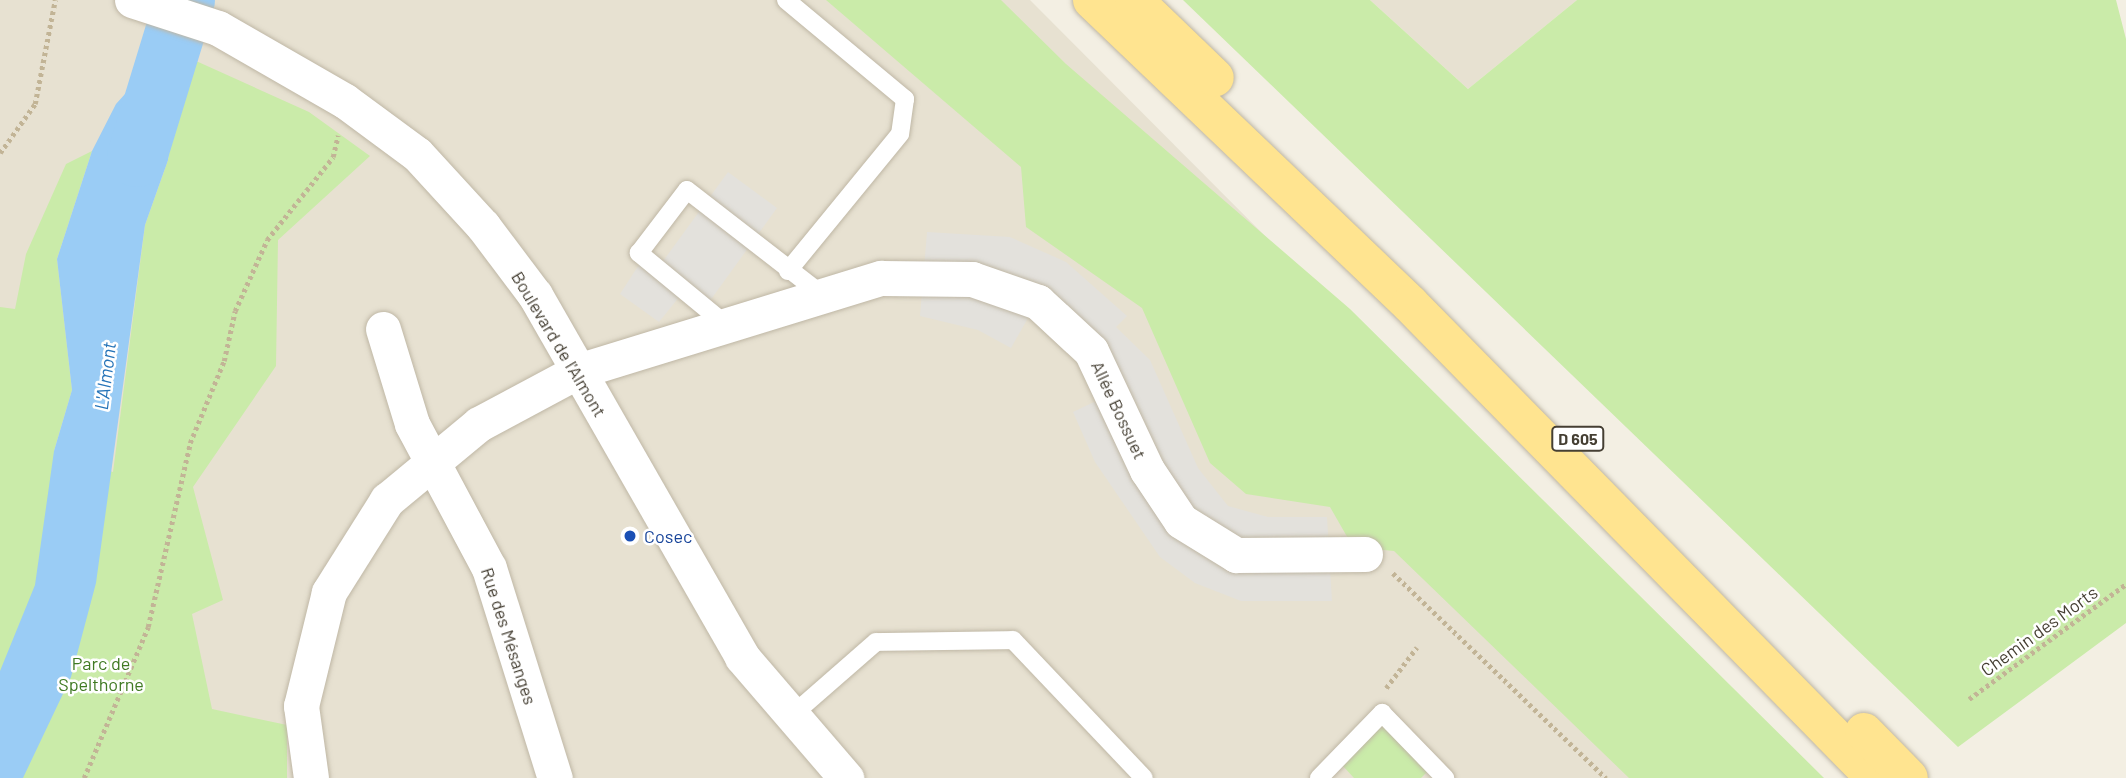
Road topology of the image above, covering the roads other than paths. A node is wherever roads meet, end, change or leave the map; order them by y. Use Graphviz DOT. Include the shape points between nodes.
graph roads {
  1 [pos="786,0"];
  2 [pos="1092,0"];
  3 [pos="1134,0"];
  4 [pos="137,1"];
  5 [pos="788,271"];
  6 [pos="821,294"];
  7 [pos="724,324"];
  8 [pos="383,329"];
  9 [pos="578,371"];
  10 [pos="434,461"];
  11 [pos="1365,554"];
  12 [pos="790,717"];
  13 [pos="838,777"];
  14 [pos="311,778"];
  15 [pos="555,778"];
  16 [pos="1144,778"];
  17 [pos="1319,778"];
  18 [pos="1446,778"];
  19 [pos="1875,778"];
  20 [pos="1909,778"];
  1 -- 5 [label="lane" via="905,99 900,134"];
  2 -- 19 [label="main road, D 605" via="1410,304"];
  3 -- 20 [label="main road, D 605" via="1684,545"];
  4 -- 9 [label="street, Boulevard de l'Almont" via="218,29 345,101 417,154 483,226 535,295"];
  5 -- 6 [label="lane"];
  5 -- 7 [label="lane" via="687,190 639,253"];
  6 -- 7 [label="street, Allée Bossuet"];
  6 -- 11 [label="street, Allée Bossuet" via="925,274 972,279 1038,302 1091,351 1147,470 1181,521 1236,555"];
  7 -- 9 [label="street, Allée Bossuet"];
  8 -- 10 [label="street, Rue des Mésanges" via="412,424"];
  9 -- 10 [label="street, Allée Bossuet" via="479,424"];
  9 -- 12 [label="street, Boulevard de l'Almont" via="697,587"];
  10 -- 14 [label="street, Allée Bossuet" via="387,500 329,592 301,706"];
  10 -- 15 [label="street, Rue des Mésanges" via="489,569"];
  12 -- 13 [label="street, Boulevard de l'Almont"];
  12 -- 16 [label="lane" via="876,642 1013,640"];
  17 -- 18 [label="lane" via="1382,713"];
}
